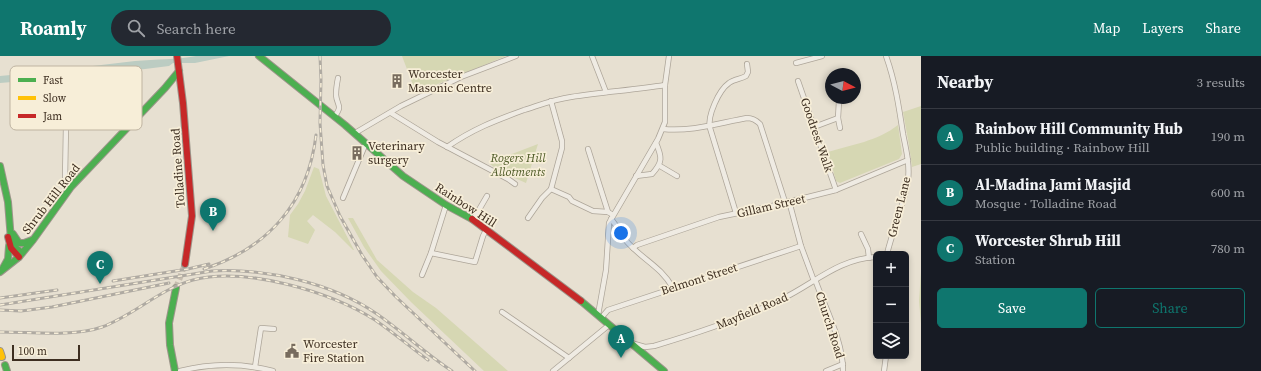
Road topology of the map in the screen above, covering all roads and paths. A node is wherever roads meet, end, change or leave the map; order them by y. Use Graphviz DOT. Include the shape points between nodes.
graph roads {
  1 [pos="177,56"];
  2 [pos="259,56"];
  3 [pos="516,56"];
  4 [pos="592,56"];
  5 [pos="669,56"];
  6 [pos="822,56"];
  7 [pos="886,56"];
  8 [pos="796,63"];
  9 [pos="747,64"];
  10 [pos="179,69"];
  11 [pos="338,78"];
  12 [pos="798,81"];
  13 [pos="665,85"];
  14 [pos="606,92"];
  15 [pos="550,101"];
  16 [pos="839,104"];
  17 [pos="142,112"];
  18 [pos="390,113"];
  19 [pos="335,116"];
  20 [pos="838,118"];
  21 [pos="709,126"];
  22 [pos="814,127"];
  23 [pos="840,128"];
  24 [pos="663,129"];
  25 [pos="66,130"];
  26 [pos="125,130"];
  27 [pos="355,134"];
  28 [pos="366,143"];
  29 [pos="656,143"];
  30 [pos="447,147"];
  31 [pos="588,149"];
  32 [pos="908,160"];
  33 [pos="0,166"];
  34 [pos="660,166"];
  35 [pos="636,176"];
  36 [pos="677,176"];
  37 [pos="515,184"];
  38 [pos="71,187"];
  39 [pos="551,190"];
  40 [pos="836,190"];
  41 [pos="487,196"];
  42 [pos="343,198"];
  43 [pos="787,202"];
  44 [pos="446,205"];
  45 [pos="608,212"];
  46 [pos="9,213"];
  47 [pos="736,213"];
  48 [pos="612,217"];
  49 [pos="528,218"];
  50 [pos="473,220"];
  51 [pos="9,230"];
  52 [pos="486,230"];
  53 [pos="861,234"];
  54 [pos="34,240"];
  55 [pos="9,244"];
  56 [pos="800,246"];
  57 [pos="633,248"];
  58 [pos="888,251"];
  59 [pos="431,253"];
  60 [pos="20,255"];
  61 [pos="873,257"];
  62 [pos="869,258"];
  63 [pos="185,264"];
  64 [pos="1,271"];
  65 [pos="422,275"];
  66 [pos="814,281"];
  67 [pos="176,288"];
  68 [pos="673,288"];
  69 [pos="502,312"];
  70 [pos="600,316"];
  71 [pos="609,325"];
  72 [pos="274,329"];
  73 [pos="629,342"];
  74 [pos="569,358"];
  75 [pos="886,359"];
  76 [pos="843,364"];
  77 [pos="255,367"];
  78 [pos="558,367"];
  79 [pos="175,371"];
  80 [pos="180,371"];
  81 [pos="272,371"];
  82 [pos="553,371"];
  83 [pos="564,371"];
  84 [pos="664,371"];
  85 [pos="826,371"];
  86 [pos="843,371"];
  87 [pos="884,371"];
  1 -- 10 [label="main road, Tolladine Road"];
  2 -- 19 [label="main road, Rainbow Hill"];
  3 -- 18 [label="street" via="461,77"];
  4 -- 14 [label="street"];
  5 -- 13 [label="street"];
  6 -- 8 [label="street"];
  7 -- 32 [label="street, Green Lane" via="894,81"];
  9 -- 21 [label="street" via="746,76 728,84 720,93 709,118"];
  10 -- 17 [label="main road, Shrub Hill Road"];
  10 -- 63 [label="main road, Tolladine Road" via="192,216"];
  11 -- 19 [label="street" via="336,96 340,110"];
  12 -- 22 [label="street, Goodrest Walk"];
  13 -- 14 [label="street"];
  13 -- 24 [label="street"];
  14 -- 15 [label="street"];
  15 -- 30 [label="street" via="487,123"];
  15 -- 39 [label="street" via="562,141"];
  16 -- 20 [label="street"];
  18 -- 27 [label="street"];
  18 -- 30 [label="street"];
  19 -- 27 [label="main road, Rainbow Hill"];
  20 -- 22 [label="street"];
  20 -- 23 [label="street"];
  21 -- 24 [label="street"];
  21 -- 43 [label="street, Church Road" via="747,118 757,120"];
  21 -- 47 [label="street"];
  22 -- 40 [label="street, Goodrest Walk"];
  24 -- 29 [label="street"];
  25 -- 38 [label="street" via="65,180"];
  26 -- 38 [label="main road, Shrub Hill Road"];
  27 -- 28 [label="main road, Rainbow Hill"];
  28 -- 42 [label="street"];
  28 -- 44 [label="main road, Rainbow Hill" via="403,176"];
  29 -- 34 [label="street" via="661,154"];
  29 -- 35 [label="street"];
  30 -- 37 [label="street"];
  31 -- 45 [label="street"];
  32 -- 40 [label="street, Gillam Street"];
  32 -- 58 [label="street, Green Lane" via="908,180"];
  33 -- 46 [label="main road"];
  34 -- 35 [label="street" via="652,174"];
  34 -- 36 [label="street"];
  35 -- 48 [label="street"];
  38 -- 54 [label="main road, Shrub Hill Road"];
  39 -- 45 [label="street" via="593,210"];
  39 -- 49 [label="street"];
  40 -- 43 [label="street, Gillam Street"];
  41 -- 50 [label="street"];
  43 -- 47 [label="street, Gillam Street"];
  43 -- 56 [label="street, Church Road"];
  44 -- 50 [label="main road, Rainbow Hill"];
  44 -- 59 [label="street"];
  45 -- 48 [label="street"];
  46 -- 51 [label="main road"];
  46 -- 54 [label="main road" via="16,241 24,244"];
  47 -- 57 [label="street, Gillam Street" via="682,229"];
  48 -- 57 [label="street" via="623,238"];
  48 -- 70 [label="street" via="608,228"];
  50 -- 52 [label="main road, Rainbow Hill"];
  51 -- 55 [label="main road"];
  51 -- 60 [label="main road" via="11,240"];
  52 -- 59 [label="street" via="475,262"];
  52 -- 70 [label="main road, Rainbow Hill"];
  53 -- 62 [label="street"];
  54 -- 60 [label="main road, Shrub Hill Road"];
  55 -- 60 [label="main road" via="12,251"];
  55 -- 64 [label="main road" via="8,259"];
  56 -- 66 [label="street, Church Road"];
  56 -- 68 [label="street, Belmont Street"];
  57 -- 68 [label="street" via="660,270"];
  59 -- 65 [label="street"];
  60 -- 64 [label="main road, Shrub Hill Road"];
  61 -- 62 [label="street, Mayfield Road"];
  62 -- 66 [label="street, Mayfield Road" via="846,263"];
  66 -- 73 [label="street, Mayfield Road" via="784,298 718,326 654,346 645,347"];
  66 -- 76 [label="street, Church Road" via="836,336"];
  67 -- 79 [label="main road" via="169,322"];
  68 -- 70 [label="street, Belmont Street" via="608,310"];
  69 -- 74 [label="street"];
  70 -- 71 [label="main road, Rainbow Hill"];
  71 -- 73 [label="main road, Rainbow Hill"];
  71 -- 74 [label="street"];
  72 -- 77 [label="street" via="261,328"];
  73 -- 84 [label="main road, Rainbow Hill"];
  74 -- 78 [label="street"];
  75 -- 87 [label="street"];
  76 -- 85 [label="street"];
  76 -- 86 [label="street, Church Road"];
  77 -- 80 [label="street" via="218,364"];
  77 -- 81 [label="street"];
  78 -- 82 [label="street"];
  78 -- 83 [label="street"];
}
